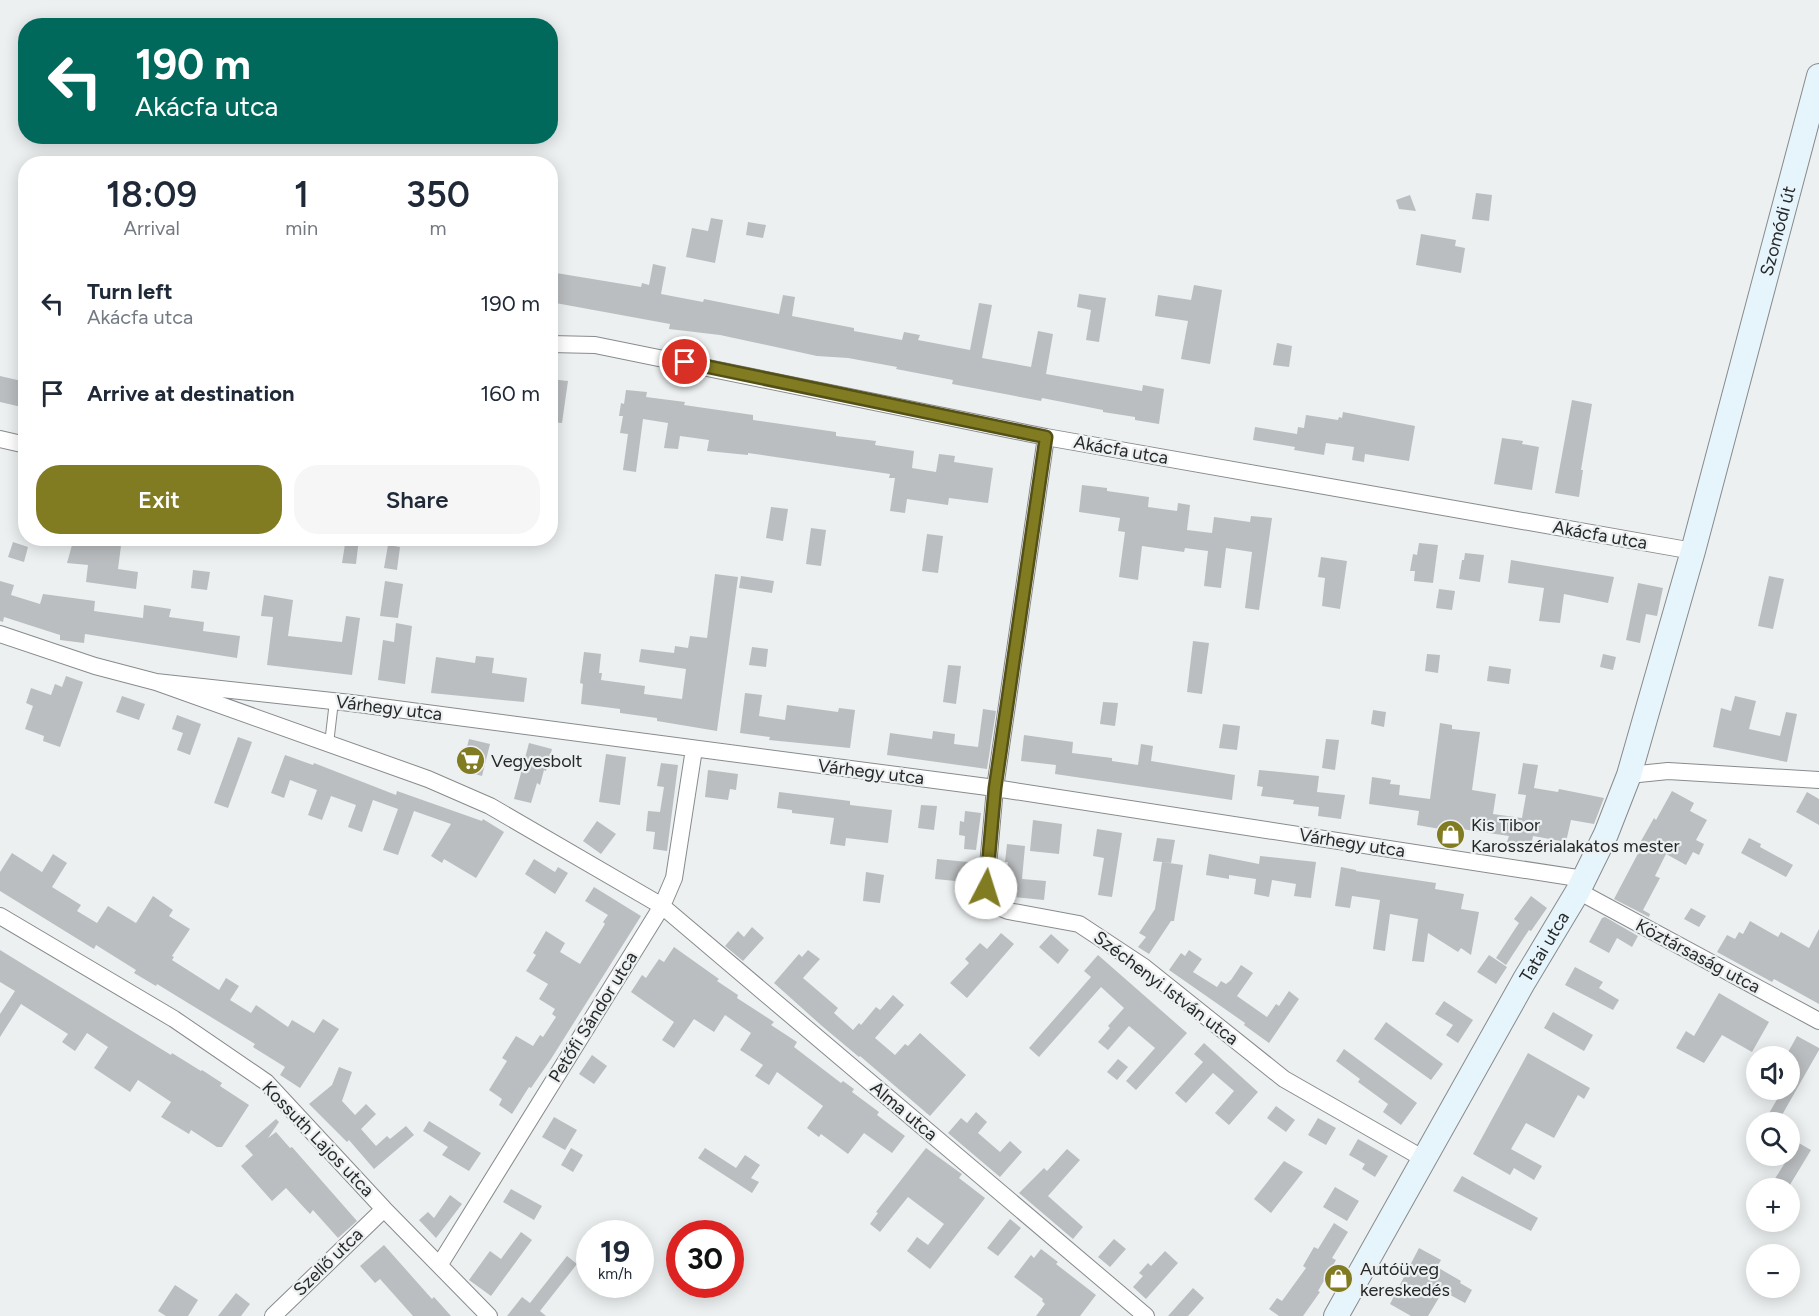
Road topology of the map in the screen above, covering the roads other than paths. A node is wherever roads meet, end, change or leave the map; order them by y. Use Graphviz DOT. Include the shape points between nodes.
graph roads {
  1 [pos="1819,76"];
  2 [pos="558,344"];
  3 [pos="1046,437"];
  4 [pos="0,439"];
  5 [pos="18,443"];
  6 [pos="1693,551"];
  7 [pos="0,634"];
  8 [pos="156,682"];
  9 [pos="334,701"];
  10 [pos="329,744"];
  11 [pos="694,749"];
  12 [pos="1629,775"];
  13 [pos="1819,780"];
  14 [pos="995,788"];
  15 [pos="1581,885"];
  16 [pos="662,906"];
  17 [pos="0,916"];
  18 [pos="1819,1021"];
  19 [pos="1424,1159"];
  20 [pos="384,1209"];
  21 [pos="440,1264"];
  22 [pos="273,1316"];
  23 [pos="489,1316"];
  24 [pos="1146,1316"];
  25 [pos="1336,1316"];
  1 -- 6 [label="street, Szomódi út"];
  2 -- 3 [label="street, Akácfa utca" via="596,345"];
  3 -- 6 [label="street, Akácfa utca"];
  3 -- 14 [label="street, Széchenyi István utca"];
  4 -- 5 [label="street"];
  6 -- 12 [label="street, Tatai utca"];
  7 -- 8 [label="street, Várhegy utca"];
  8 -- 9 [label="street, Várhegy utca"];
  8 -- 10 [label="street, Várhegy utca"];
  9 -- 10 [label="lane"];
  9 -- 11 [label="street, Várhegy utca"];
  10 -- 16 [label="street, Várhegy utca" via="490,806"];
  11 -- 14 [label="street, Várhegy utca"];
  11 -- 16 [label="street, Petőfi Sándor utca" via="674,878"];
  12 -- 13 [label="street" via="1668,771"];
  12 -- 15 [label="street, Tatai utca"];
  14 -- 15 [label="street, Várhegy utca"];
  14 -- 19 [label="street, Széchenyi István utca" via="986,888 992,904 1079,924 1144,968 1284,1079"];
  15 -- 18 [label="street, Köztársaság utca"];
  15 -- 19 [label="street, Tatai utca"];
  16 -- 21 [label="street, Petőfi Sándor utca"];
  16 -- 24 [label="street, Alma utca"];
  17 -- 20 [label="street, Kossuth Lajos utca" via="174,1019 266,1082"];
  19 -- 25 [label="street, Tatai utca"];
  20 -- 21 [label="street, Kossuth Lajos utca"];
  20 -- 22 [label="street, Szellő utca"];
  21 -- 23 [label="street, Kossuth Lajos utca"];
}
